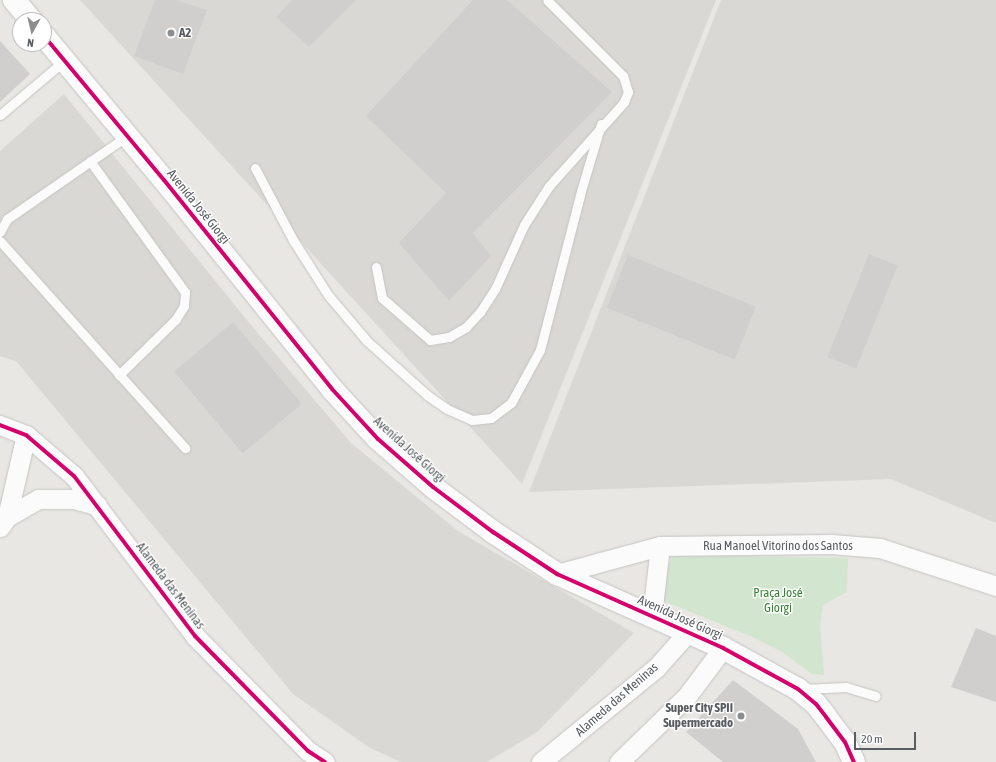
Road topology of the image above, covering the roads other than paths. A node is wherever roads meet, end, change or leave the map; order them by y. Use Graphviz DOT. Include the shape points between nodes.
graph roads {
  1 [pos="547,0"];
  2 [pos="52,45"];
  3 [pos="65,60"];
  4 [pos="0,115"];
  5 [pos="601,124"];
  6 [pos="127,136"];
  7 [pos="90,162"];
  8 [pos="255,168"];
  9 [pos="0,232"];
  10 [pos="0,242"];
  11 [pos="376,267"];
  12 [pos="119,375"];
  13 [pos="0,424"];
  14 [pos="26,435"];
  15 [pos="185,448"];
  16 [pos="98,505"];
  17 [pos="4,522"];
  18 [pos="660,546"];
  19 [pos="557,574"];
  20 [pos="996,586"];
  21 [pos="652,616"];
  22 [pos="688,632"];
  23 [pos="723,648"];
  24 [pos="798,689"];
  25 [pos="876,696"];
  26 [pos="325,762"];
  27 [pos="540,762"];
  28 [pos="619,762"];
  29 [pos="854,762"];
  1 -- 5 [label="lane" via="623,76 627,84 624,102"];
  2 -- 3 [label="street, Avenida José Giorgi"];
  3 -- 4 [label="lane"];
  3 -- 6 [label="street, Avenida José Giorgi"];
  5 -- 8 [label="lane" via="540,350 511,403 491,418 472,420 447,409 367,341 328,295 293,240"];
  5 -- 11 [label="lane" via="549,186 524,225 494,289 480,312 466,327 449,336 430,340 382,298"];
  6 -- 7 [label="lane"];
  6 -- 19 [label="street, Avenida José Giorgi" via="332,390 378,439 433,487 493,532"];
  7 -- 9 [label="lane" via="7,219"];
  7 -- 12 [label="lane" via="185,292 184,306 176,319"];
  10 -- 12 [label="lane"];
  12 -- 15 [label="lane"];
  13 -- 14 [label="street, Alameda das Meninas"];
  14 -- 16 [label="street, Alameda das Meninas" via="74,476"];
  14 -- 17 [label="street"];
  16 -- 17 [label="street" via="74,499 38,499"];
  16 -- 26 [label="street, Alameda das Meninas" via="195,636 302,746"];
  18 -- 19 [label="street, Rua Manoel Vitorino dos Santos"];
  18 -- 20 [label="street, Rua Manoel Vitorino dos Santos" via="831,544 880,548"];
  18 -- 21 [label="street, Avenida José Giorgi"];
  19 -- 21 [label="street, Avenida José Giorgi"];
  21 -- 22 [label="street, Avenida José Giorgi"];
  22 -- 23 [label="street, Avenida José Giorgi"];
  22 -- 27 [label="street, Alameda das Meninas" via="656,668"];
  23 -- 24 [label="street, Avenida José Giorgi"];
  23 -- 28 [label="street" via="687,696"];
  24 -- 25 [label="lane" via="846,687"];
  24 -- 29 [label="street, Avenida José Giorgi" via="816,704 826,717 845,742"];
}
